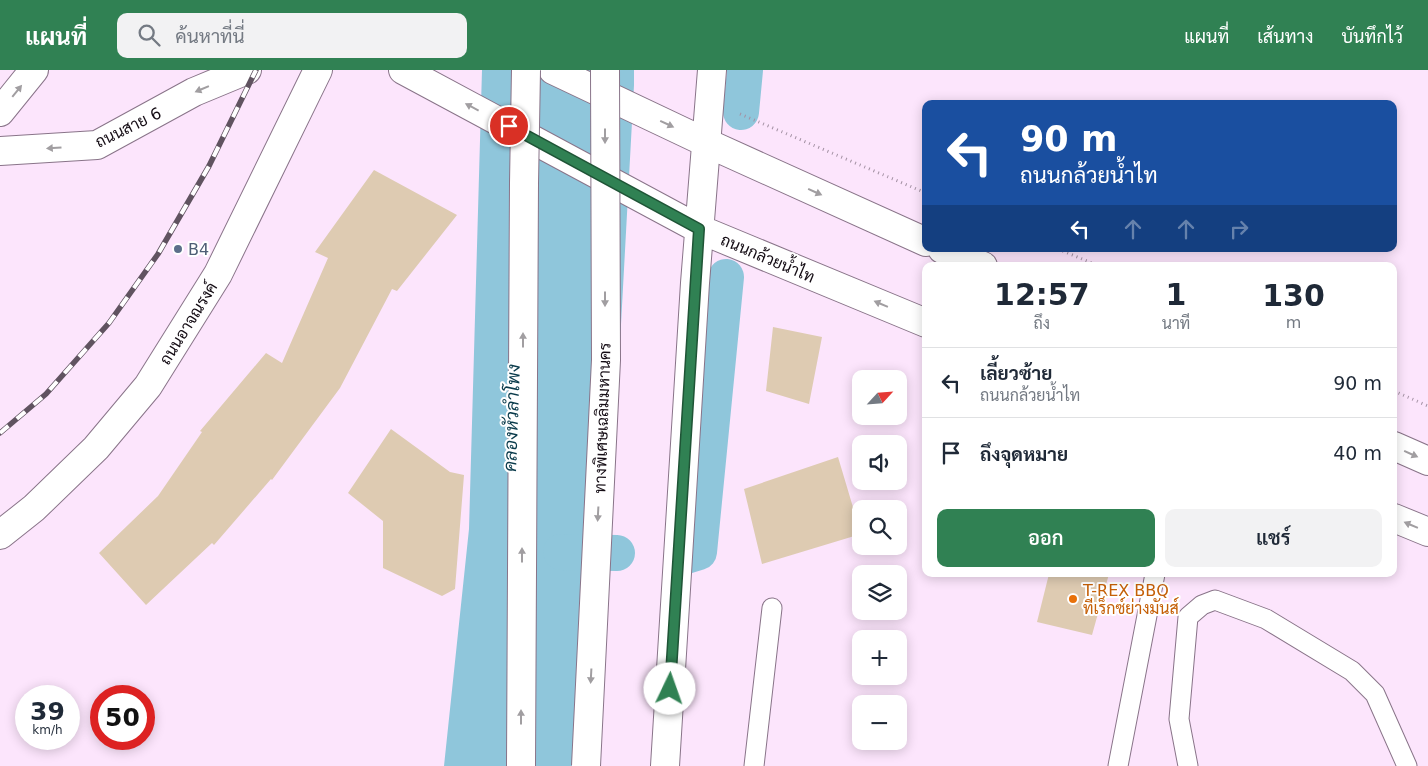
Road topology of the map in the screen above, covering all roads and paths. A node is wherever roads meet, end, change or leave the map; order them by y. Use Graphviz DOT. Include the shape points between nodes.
graph roads {
  1 [pos="34,70"];
  2 [pos="247,70"];
  3 [pos="318,70"];
  4 [pos="403,70"];
  5 [pos="526,70"];
  6 [pos="605,70"];
  7 [pos="712,70"];
  8 [pos="556,72"];
  9 [pos="710,101"];
  10 [pos="0,112"];
  11 [pos="707,143"];
  12 [pos="0,151"];
  13 [pos="922,191"];
  14 [pos="699,229"];
  15 [pos="922,240"];
  16 [pos="949,252"];
  17 [pos="1065,252"];
  18 [pos="973,262"];
  19 [pos="1089,262"];
  20 [pos="922,321"];
  21 [pos="1397,392"];
  22 [pos="1428,406"];
  23 [pos="1397,447"];
  24 [pos="1428,461"];
  25 [pos="1397,519"];
  26 [pos="1428,532"];
  27 [pos="0,535"];
  28 [pos="1153,577"];
  29 [pos="772,608"];
  30 [pos="520,766"];
  31 [pos="586,766"];
  32 [pos="665,766"];
  33 [pos="754,766"];
  34 [pos="1118,766"];
  35 [pos="1188,766"];
  36 [pos="1407,766"];
  10 -- 1 [label="main road, one-way"];
  2 -- 12 [label="main road, ถนนสาย 6, one-way" via="194,92 97,145"];
  3 -- 27 [label="main road, ถนนอาจณรงค์" via="218,274 148,386 96,448 34,508"];
  14 -- 4 [label="main road, ถนนกล้วยน้ำไท, one-way"];
  30 -- 5 [label="main road, one-way, bridge"];
  6 -- 31 [label="main road, ทางพิเศษเฉลิมมหานคร, one-way, bridge" via="606,360"];
  7 -- 9 [label="main road"];
  8 -- 11 [label="main road, one-way"];
  9 -- 11 [label="main road"];
  9 -- 13 [label="path"];
  11 -- 14 [label="main road"];
  11 -- 15 [label="main road, one-way"];
  20 -- 14 [label="main road, ถนนกล้วยน้ำไท, one-way"];
  14 -- 32 [label="main road"];
  16 -- 18 [label="main road"];
  17 -- 19 [label="path"];
  21 -- 22 [label="path"];
  23 -- 24 [label="main road, one-way"];
  26 -- 25 [label="main road, one-way"];
  28 -- 34 [label="lane"];
  29 -- 33 [label="lane"];
  35 -- 36 [label="lane" via="1179,719 1188,617 1202,605 1215,600 1266,619 1352,670 1375,694"];
}
